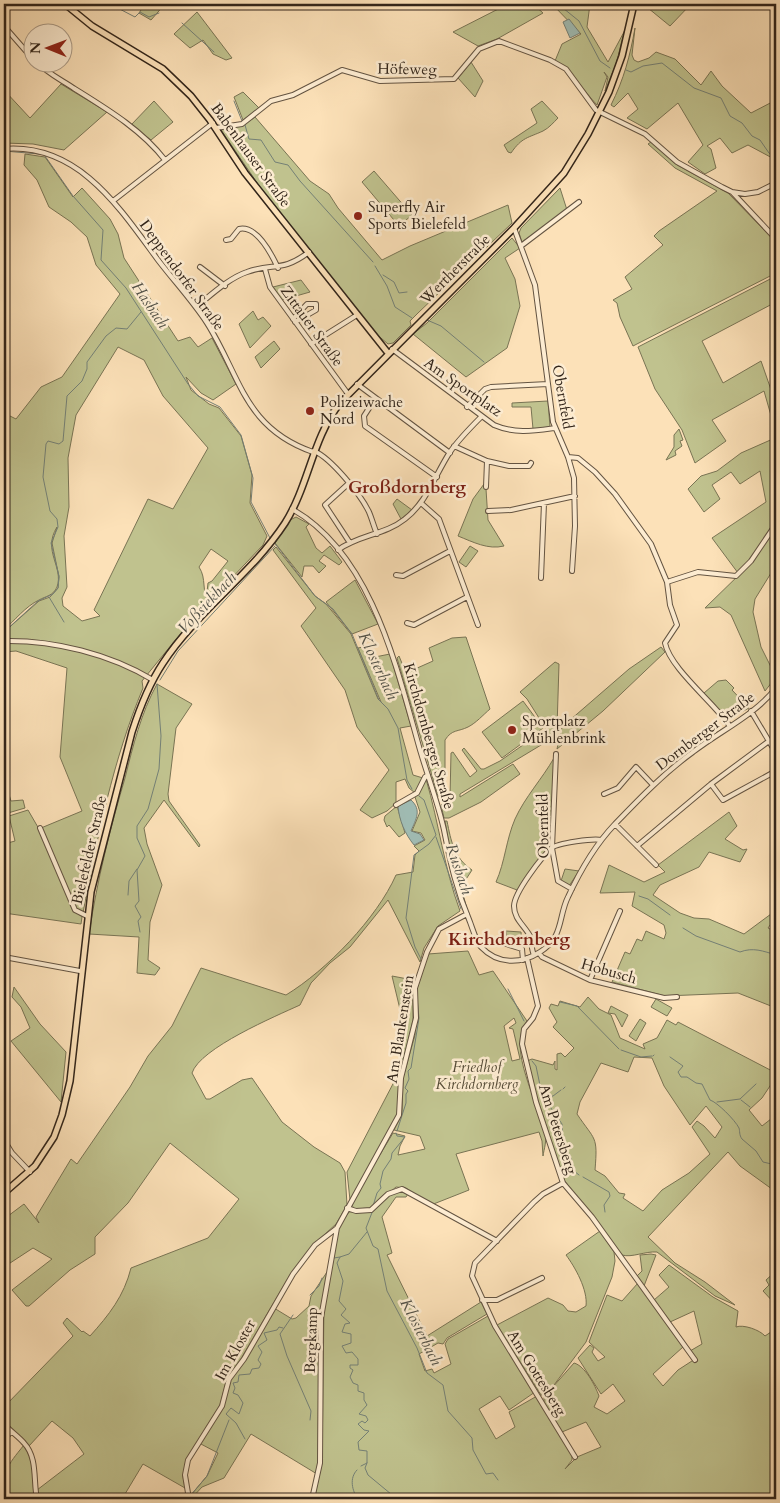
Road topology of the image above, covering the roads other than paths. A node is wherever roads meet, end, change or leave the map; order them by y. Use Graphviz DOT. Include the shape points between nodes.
graph roads {
  1 [pos="65,4"];
  2 [pos="634,4"];
  3 [pos="4,26"];
  4 [pos="22,47"];
  5 [pos="48,72"];
  6 [pos="600,112"];
  7 [pos="213,123"];
  8 [pos="216,128"];
  9 [pos="4,149"];
  10 [pos="165,160"];
  11 [pos="776,182"];
  12 [pos="732,192"];
  13 [pos="113,201"];
  14 [pos="579,202"];
  15 [pos="514,228"];
  16 [pos="776,239"];
  17 [pos="226,240"];
  18 [pos="521,246"];
  19 [pos="309,252"];
  20 [pos="200,267"];
  21 [pos="278,268"];
  22 [pos="265,269"];
  23 [pos="225,286"];
  24 [pos="196,307"];
  25 [pos="357,315"];
  26 [pos="294,320"];
  27 [pos="311,344"];
  28 [pos="390,351"];
  29 [pos="357,384"];
  30 [pos="548,384"];
  31 [pos="348,394"];
  32 [pos="375,399"];
  33 [pos="467,407"];
  34 [pos="480,417"];
  35 [pos="555,428"];
  36 [pos="454,446"];
  37 [pos="314,452"];
  38 [pos="450,453"];
  39 [pos="568,457"];
  40 [pos="487,461"];
  41 [pos="531,463"];
  42 [pos="436,477"];
  43 [pos="348,484"];
  44 [pos="486,488"];
  45 [pos="575,496"];
  46 [pos="421,503"];
  47 [pos="544,503"];
  48 [pos="292,509"];
  49 [pos="488,511"];
  50 [pos="776,524"];
  51 [pos="377,534"];
  52 [pos="272,541"];
  53 [pos="350,543"];
  54 [pos="338,550"];
  55 [pos="450,551"];
  56 [pos="572,571"];
  57 [pos="396,575"];
  58 [pos="542,578"];
  59 [pos="667,582"];
  60 [pos="467,597"];
  61 [pos="407,623"];
  62 [pos="478,625"];
  63 [pos="4,642"];
  64 [pos="153,680"];
  65 [pos="776,688"];
  66 [pos="751,711"];
  67 [pos="729,725"];
  68 [pos="769,742"];
  69 [pos="776,753"];
  70 [pos="556,754"];
  71 [pos="776,771"];
  72 [pos="428,775"];
  73 [pos="711,784"];
  74 [pos="653,785"];
  75 [pos="604,794"];
  76 [pos="396,805"];
  77 [pos="615,824"];
  78 [pos="40,828"];
  79 [pos="601,840"];
  80 [pos="637,846"];
  81 [pos="552,848"];
  82 [pos="656,865"];
  83 [pos="572,889"];
  84 [pos="620,910"];
  85 [pos="467,914"];
  86 [pos="87,916"];
  87 [pos="503,942"];
  88 [pos="539,953"];
  89 [pos="534,955"];
  90 [pos="4,957"];
  91 [pos="525,959"];
  92 [pos="80,971"];
  93 [pos="590,980"];
  94 [pos="677,997"];
  95 [pos="4,1140"];
  96 [pos="30,1172"];
  97 [pos="563,1183"];
  98 [pos="360,1187"];
  99 [pos="4,1193"];
  100 [pos="348,1208"];
  101 [pos="337,1228"];
  102 [pos="497,1241"];
  103 [pos="542,1278"];
  104 [pos="482,1300"];
  105 [pos="695,1360"];
  106 [pos="4,1424"];
  107 [pos="11,1432"];
  108 [pos="4,1439"];
  109 [pos="575,1457"];
  110 [pos="38,1499"];
  111 [pos="189,1499"];
  112 [pos="312,1499"];
  1 -- 7 [label="main road, Babenhauser Straße" via="92,26 168,73"];
  2 -- 6 [label="main road, Wertherstraße" via="617,70"];
  3 -- 4 [label="street"];
  5 -- 10 [label="street" via="110,111 154,146"];
  6 -- 8 [label="street, Höfeweg" via="592,106 566,69 499,41 479,49 454,79 380,81 342,70 293,95 271,101 242,124"];
  6 -- 12 [label="street" via="645,134 677,162"];
  6 -- 15 [label="main road, Wertherstraße" via="564,173"];
  7 -- 8 [label="main road, Babenhauser Straße"];
  7 -- 10 [label="street"];
  8 -- 19 [label="main road, Babenhauser Straße" via="245,173"];
  9 -- 13 [label="street, Deppendorfer Straße" via="41,151 67,161"];
  10 -- 13 [label="street"];
  11 -- 12 [label="street" via="751,194"];
  12 -- 16 [label="street"];
  13 -- 24 [label="street, Deppendorfer Straße"];
  14 -- 18 [label="street"];
  15 -- 18 [label="street, Obernfeld"];
  15 -- 28 [label="main road, Wertherstraße"];
  17 -- 21 [label="street" via="239,229 246,229 266,244"];
  18 -- 30 [label="street, Obernfeld" via="535,285"];
  19 -- 21 [label="street" via="290,265"];
  19 -- 25 [label="main road, Babenhauser Straße"];
  20 -- 23 [label="street"];
  21 -- 22 [label="street"];
  22 -- 23 [label="street" via="245,272"];
  22 -- 26 [label="street, Zittauer Straße" via="268,283"];
  23 -- 24 [label="street"];
  24 -- 37 [label="street, Deppendorfer Straße" via="258,416 285,440"];
  25 -- 27 [label="street"];
  25 -- 28 [label="main road, Babenhauser Straße"];
  26 -- 26 [label="street" via="313,314 316,304 307,304"];
  26 -- 27 [label="street, Zittauer Straße"];
  27 -- 31 [label="street, Zittauer Straße"];
  28 -- 29 [label="main road, Wertherstraße"];
  28 -- 33 [label="street, Am Sportplatz"];
  29 -- 31 [label="main road, Wertherstraße"];
  29 -- 32 [label="street"];
  30 -- 33 [label="street" via="491,387"];
  30 -- 35 [label="street, Obernfeld"];
  31 -- 37 [label="main road, Wertherstraße" via="329,419"];
  32 -- 38 [label="street"];
  32 -- 42 [label="street" via="364,416 365,426"];
  33 -- 34 [label="street, Am Sportplatz"];
  34 -- 35 [label="street, Am Sportplatz" via="510,431"];
  34 -- 36 [label="street"];
  35 -- 39 [label="street, Obernfeld"];
  36 -- 38 [label="street"];
  36 -- 40 [label="street"];
  37 -- 43 [label="street, Deppendorfer Straße" via="324,457"];
  37 -- 48 [label="main road, Wertherstraße"];
  38 -- 42 [label="street"];
  39 -- 45 [label="street, Obernfeld"];
  39 -- 59 [label="street" via="578,458 586,464 615,494 651,544"];
  40 -- 41 [label="street" via="508,466 529,466"];
  40 -- 44 [label="street"];
  42 -- 46 [label="street"];
  43 -- 51 [label="street, Deppendorfer Straße" via="369,512"];
  43 -- 53 [label="street" via="325,505"];
  45 -- 47 [label="street"];
  45 -- 56 [label="street, Obernfeld"];
  46 -- 51 [label="street" via="396,526"];
  46 -- 55 [label="street" via="439,518"];
  47 -- 49 [label="street"];
  47 -- 58 [label="street"];
  48 -- 52 [label="main road, Wertherstraße"];
  48 -- 54 [label="street, Kirchdornberger Straße" via="320,529"];
  50 -- 59 [label="street" via="751,561 736,576 698,572"];
  51 -- 53 [label="street"];
  52 -- 64 [label="main road, Bielefelder Straße" via="180,641"];
  53 -- 54 [label="street"];
  54 -- 72 [label="street, Kirchdornberger Straße" via="355,575 392,648"];
  55 -- 57 [label="street" via="403,576"];
  55 -- 60 [label="street"];
  59 -- 67 [label="street" via="677,625 665,643 666,649"];
  60 -- 61 [label="street" via="414,624"];
  60 -- 62 [label="street"];
  63 -- 64 [label="street" via="29,641 67,648 125,664"];
  64 -- 86 [label="main road, Bielefelder Straße" via="140,706 130,740 98,859"];
  65 -- 66 [label="street, Dornberger Straße"];
  66 -- 67 [label="street, Dornberger Straße"];
  66 -- 68 [label="street"];
  67 -- 74 [label="street, Dornberger Straße"];
  68 -- 69 [label="street"];
  68 -- 73 [label="street"];
  70 -- 81 [label="street, Obernfeld"];
  71 -- 73 [label="street" via="723,800"];
  72 -- 76 [label="street" via="417,793"];
  72 -- 85 [label="street, Kirchdornberger Straße" via="442,820 454,879"];
  73 -- 80 [label="street"];
  74 -- 75 [label="street" via="636,767 618,788"];
  74 -- 77 [label="street, Dornberger Straße"];
  77 -- 79 [label="street, Dornberger Straße"];
  77 -- 80 [label="street"];
  78 -- 86 [label="street" via="75,910"];
  79 -- 81 [label="street"];
  79 -- 83 [label="street, Dornberger Straße"];
  80 -- 82 [label="street"];
  81 -- 83 [label="street, Obernfeld" via="558,881"];
  81 -- 89 [label="street" via="525,880 515,899 516,916 530,937"];
  83 -- 88 [label="street, Dornberger Straße" via="559,930"];
  84 -- 93 [label="street"];
  85 -- 91 [label="street, Kirchdornberger Straße" via="483,950 507,962"];
  85 -- 98 [label="street, Am Blankenstein" via="439,929 427,952 414,988 416,1018 401,1078 401,1109"];
  86 -- 92 [label="main road, Bielefelder Straße"];
  87 -- 91 [label="street" via="522,949"];
  88 -- 89 [label="street, Dornberger Straße"];
  88 -- 93 [label="street, Hobusch"];
  89 -- 91 [label="street, Dornberger Straße"];
  90 -- 92 [label="street"];
  91 -- 97 [label="street, Am Petersberg" via="538,1006 524,1029 522,1044 536,1102"];
  92 -- 96 [label="main road, Bielefelder Straße" via="67,1099 54,1137"];
  93 -- 94 [label="street, Hobusch" via="664,998"];
  95 -- 96 [label="street"];
  96 -- 99 [label="main road, Bielefelder Straße"];
  97 -- 102 [label="street, Am Gottesberg" via="538,1197"];
  97 -- 105 [label="street, Am Petersberg" via="597,1224"];
  98 -- 100 [label="street, Bergkamp"];
  100 -- 101 [label="street, Bergkamp"];
  100 -- 102 [label="street" via="371,1210 396,1190 405,1190 432,1208"];
  101 -- 111 [label="street, Im Kloster" via="315,1245 293,1274 229,1379 222,1406 188,1460 185,1475"];
  101 -- 112 [label="street, Bergkamp" via="321,1318 320,1463"];
  102 -- 104 [label="street, Am Gottesberg" via="472,1270 473,1281"];
  103 -- 104 [label="street" via="497,1300"];
  104 -- 109 [label="street, Am Gottesberg"];
  106 -- 107 [label="street"];
  107 -- 108 [label="street"];
  107 -- 110 [label="street" via="24,1442 30,1453"];
}
